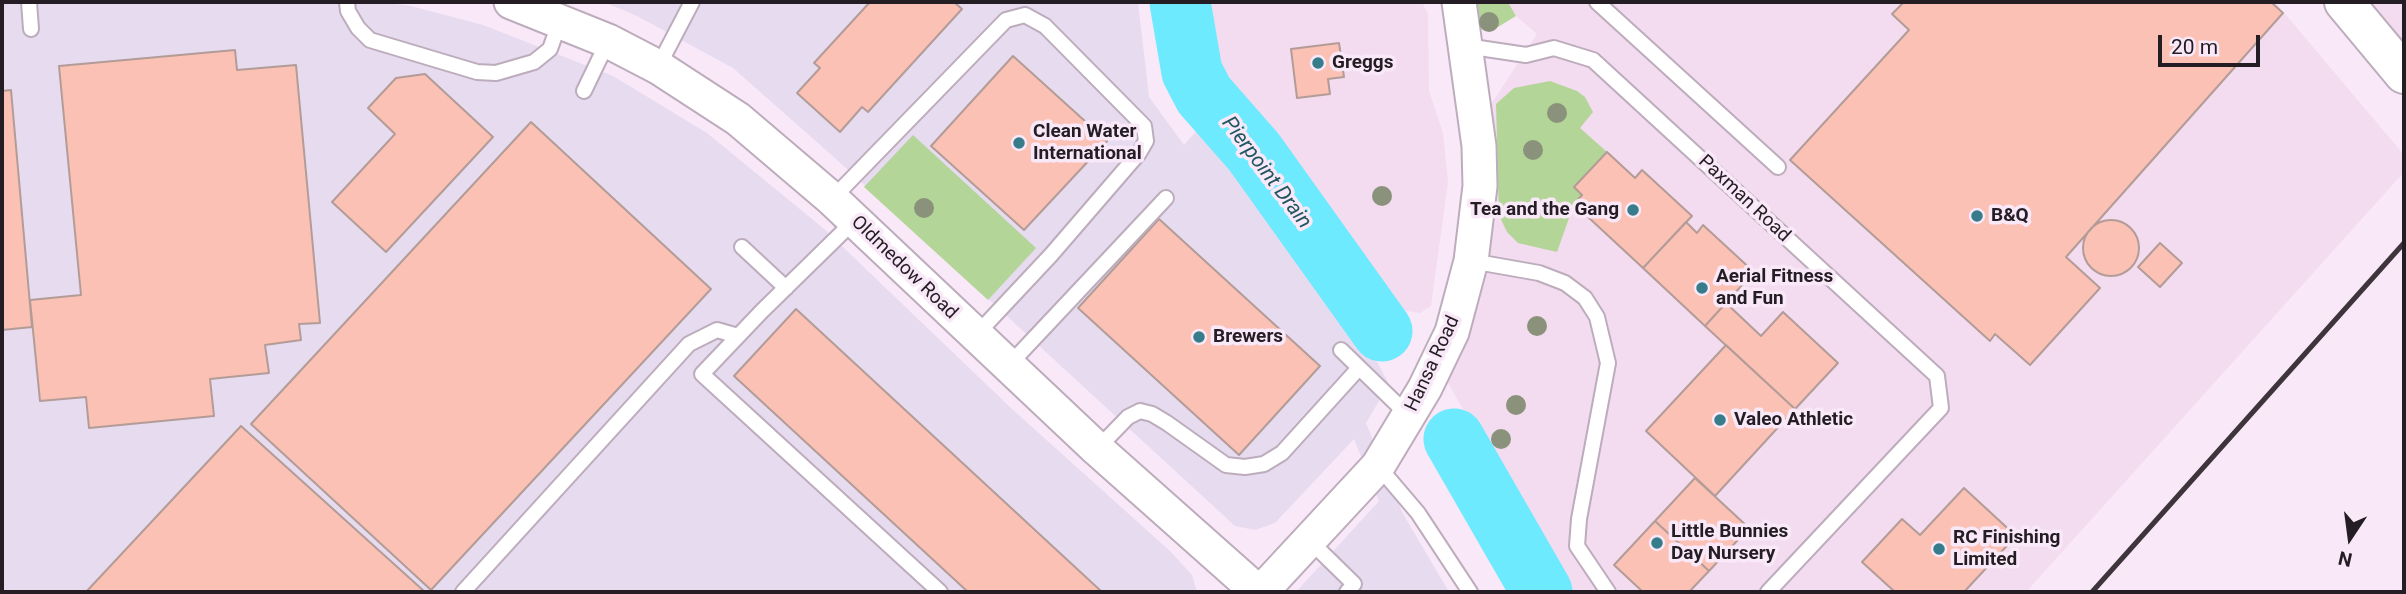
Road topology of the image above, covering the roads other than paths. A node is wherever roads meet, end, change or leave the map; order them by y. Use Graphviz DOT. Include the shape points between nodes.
graph roads {
  1 [pos="29,2"];
  2 [pos="347,2"];
  3 [pos="517,2"];
  4 [pos="692,2"];
  5 [pos="1459,2"];
  6 [pos="1597,2"];
  7 [pos="2344,2"];
  8 [pos="561,20"];
  9 [pos="31,29"];
  10 [pos="608,41"];
  11 [pos="1466,46"];
  12 [pos="658,67"];
  13 [pos="2404,74"];
  14 [pos="584,91"];
  15 [pos="1778,167"];
  16 [pos="1166,198"];
  17 [pos="843,210"];
  18 [pos="741,247"];
  19 [pos="1471,261"];
  20 [pos="786,288"];
  21 [pos="738,336"];
  22 [pos="975,336"];
  23 [pos="1341,350"];
  24 [pos="1009,365"];
  25 [pos="1358,369"];
  26 [pos="1409,416"];
  27 [pos="1097,449"];
  28 [pos="1378,466"];
  29 [pos="1308,539"];
  30 [pos="463,592"];
  31 [pos="940,592"];
  32 [pos="1260,592"];
  33 [pos="1347,592"];
  34 [pos="1470,592"];
  35 [pos="1608,592"];
  36 [pos="1769,592"];
  1 -- 9 [label="lane"];
  2 -- 8 [label="lane" via="358,28 370,40 477,72 496,73 534,62 550,49"];
  3 -- 8 [label="street, Oldmedow Road"];
  4 -- 12 [label="lane"];
  5 -- 11 [label="street, Hansa Road"];
  6 -- 15 [label="lane"];
  7 -- 13 [label="main road"];
  8 -- 10 [label="street, Oldmedow Road"];
  10 -- 12 [label="street, Oldmedow Road"];
  10 -- 14 [label="lane"];
  11 -- 19 [label="street, Hansa Road" via="1480,186"];
  11 -- 36 [label="lane, Paxman Road" via="1526,55 1555,48 1593,60 1937,376 1941,408"];
  12 -- 17 [label="street, Oldmedow Road" via="738,119"];
  16 -- 24 [label="lane"];
  17 -- 20 [label="lane"];
  17 -- 22 [label="street, Oldmedow Road"];
  17 -- 22 [label="lane" via="1006,20 1025,15 1045,26 1144,126 1146,141"];
  18 -- 20 [label="lane"];
  19 -- 26 [label="street, Hansa Road" via="1452,332"];
  19 -- 35 [label="lane" via="1539,273 1565,283 1585,298 1597,317 1608,363 1577,546"];
  20 -- 21 [label="lane"];
  21 -- 30 [label="lane" via="716,330 689,344"];
  21 -- 31 [label="lane" via="702,374"];
  22 -- 24 [label="street, Oldmedow Road"];
  23 -- 25 [label="lane"];
  24 -- 27 [label="street, Oldmedow Road"];
  25 -- 26 [label="lane"];
  25 -- 27 [label="lane" via="1282,453 1264,464 1226,465 1167,423 1140,411 1128,416"];
  26 -- 28 [label="street, Hansa Road"];
  27 -- 32 [label="street, Oldmedow Road"];
  28 -- 29 [label="street, Hansa Road"];
  28 -- 34 [label="lane" via="1418,513"];
  29 -- 32 [label="street, Hansa Road"];
  29 -- 33 [label="lane" via="1354,584"];
}
